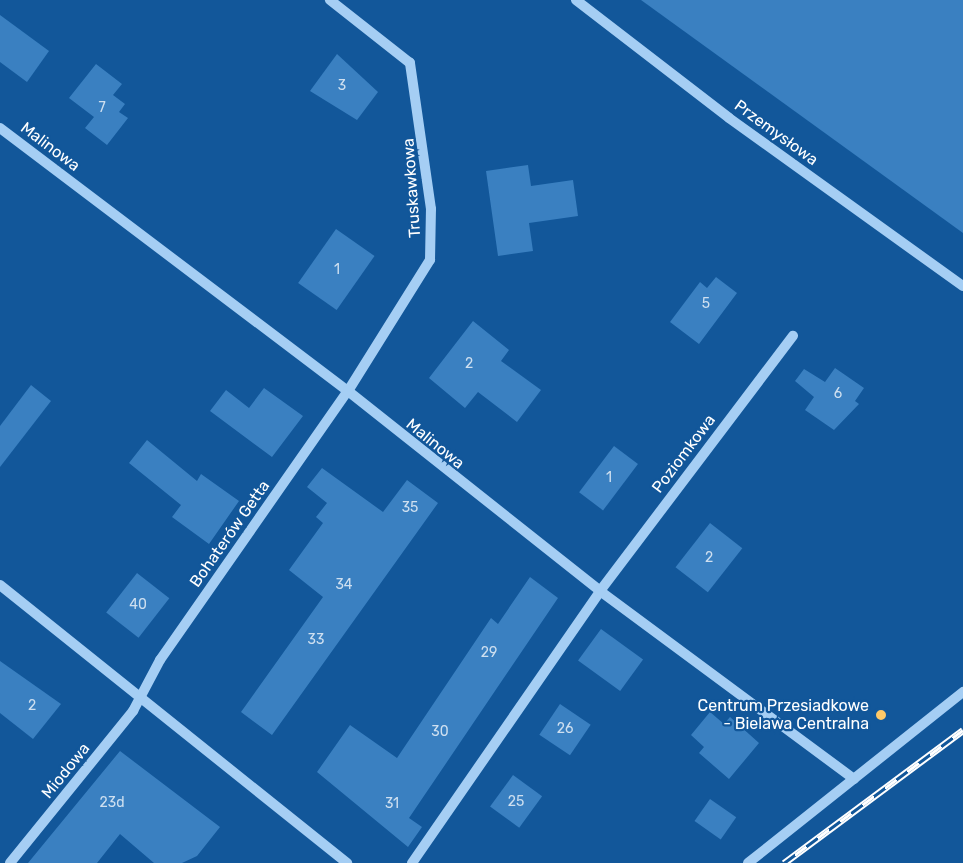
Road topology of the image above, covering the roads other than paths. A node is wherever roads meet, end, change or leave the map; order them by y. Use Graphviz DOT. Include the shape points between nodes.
graph roads {
  1 [pos="330,0"];
  2 [pos="576,0"];
  3 [pos="0,128"];
  4 [pos="963,286"];
  5 [pos="793,336"];
  6 [pos="348,391"];
  7 [pos="0,585"];
  8 [pos="600,591"];
  9 [pos="963,692"];
  10 [pos="141,696"];
  11 [pos="854,779"];
  12 [pos="10,863"];
  13 [pos="347,863"];
  14 [pos="411,863"];
  15 [pos="748,863"];
  1 -- 6 [label="street, Truskawkowa" via="410,63 431,209 425,271"];
  2 -- 4 [label="street, Przemysłowa" via="729,118"];
  3 -- 6 [label="street, Malinowa"];
  5 -- 8 [label="street, Poziomkowa"];
  6 -- 8 [label="street, Malinowa"];
  6 -- 10 [label="street, Bohaterów Getta" via="160,660"];
  7 -- 10 [label="street"];
  8 -- 11 [label="street, Malinowa"];
  8 -- 14 [label="street"];
  9 -- 11 [label="street"];
  10 -- 12 [label="street, Miodowa"];
  10 -- 13 [label="street"];
  11 -- 15 [label="street"];
}
